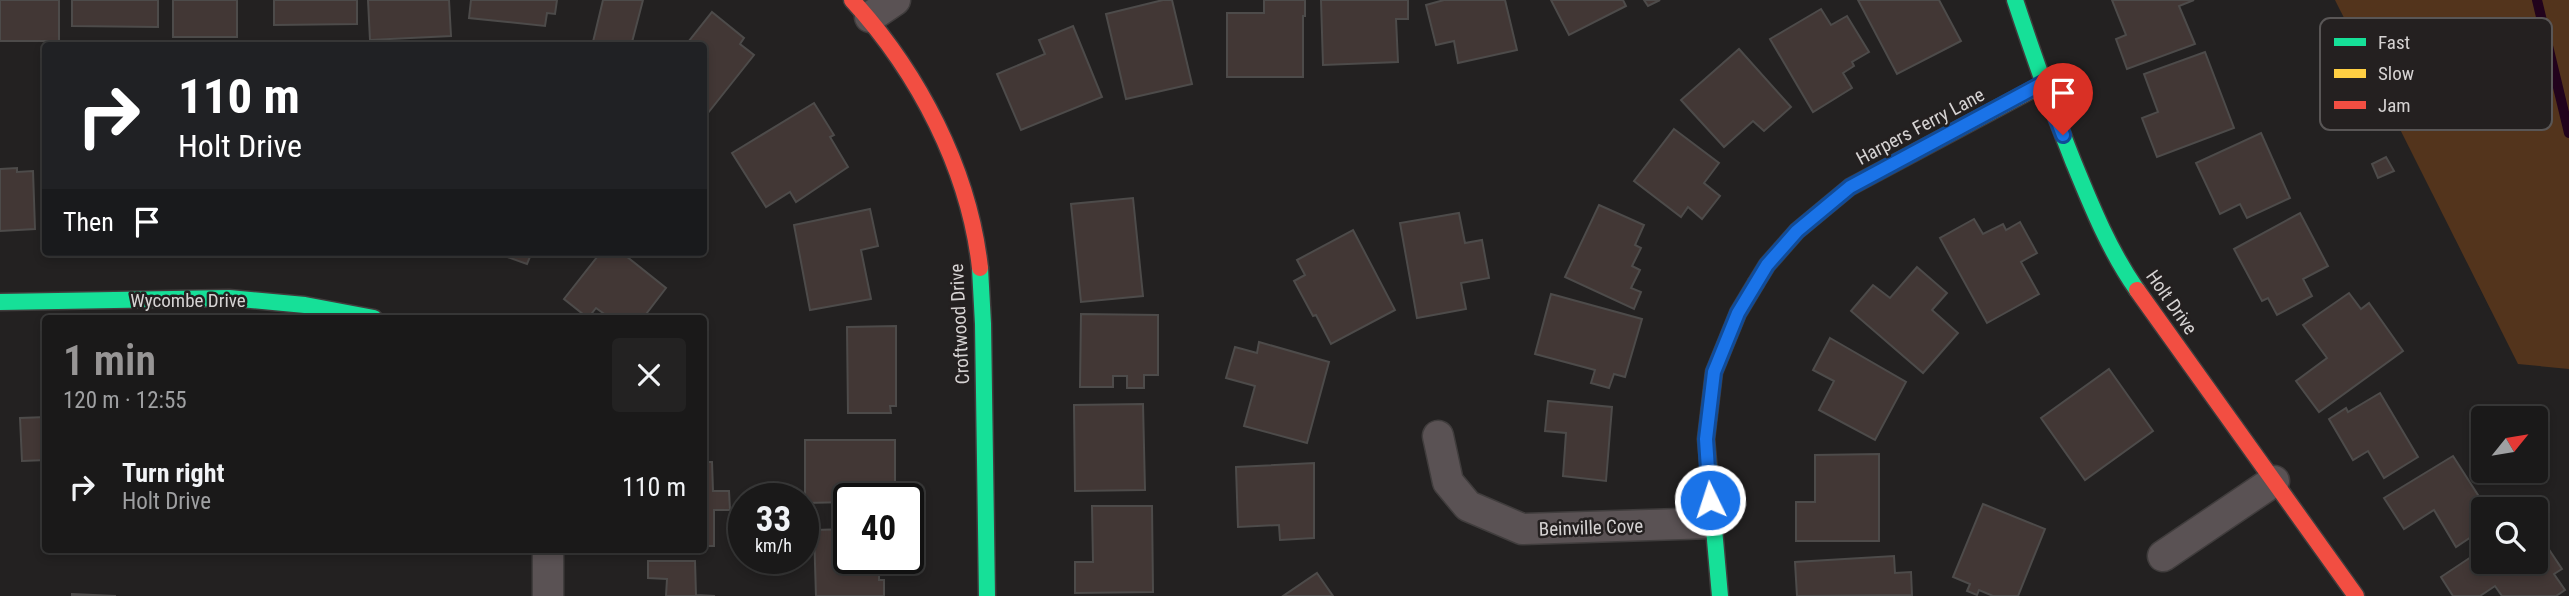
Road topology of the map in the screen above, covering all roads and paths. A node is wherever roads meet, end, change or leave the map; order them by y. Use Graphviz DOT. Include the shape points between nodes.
graph roads {
  1 [pos="895,0"];
  2 [pos="2015,0"];
  3 [pos="861,9"];
  4 [pos="2043,83"];
  5 [pos="0,302"];
  6 [pos="358,315"];
  7 [pos="1438,436"];
  8 [pos="2274,481"];
  9 [pos="1712,523"];
  10 [pos="548,553"];
  11 [pos="2163,556"];
  12 [pos="548,596"];
  13 [pos="987,596"];
  14 [pos="1720,596"];
  15 [pos="2356,596"];
  1 -- 3 [label="street"];
  2 -- 4 [label="street, Holt Drive"];
  3 -- 13 [label="street, Croftwood Drive" via="919,92 971,218 982,288"];
  4 -- 8 [label="street, Holt Drive" via="2091,205 2122,268"];
  4 -- 9 [label="street, Harpers Ferry Lane" via="1850,187 1797,231 1767,265 1738,313 1714,372 1706,439"];
  5 -- 6 [label="street, Wycombe Drive" via="229,298"];
  7 -- 9 [label="street, Beinville Cove" via="1448,482 1468,506 1522,529"];
  8 -- 11 [label="street"];
  8 -- 15 [label="street, Holt Drive"];
  9 -- 14 [label="street, Harpers Ferry Lane"];
  10 -- 12 [label="street"];
}
